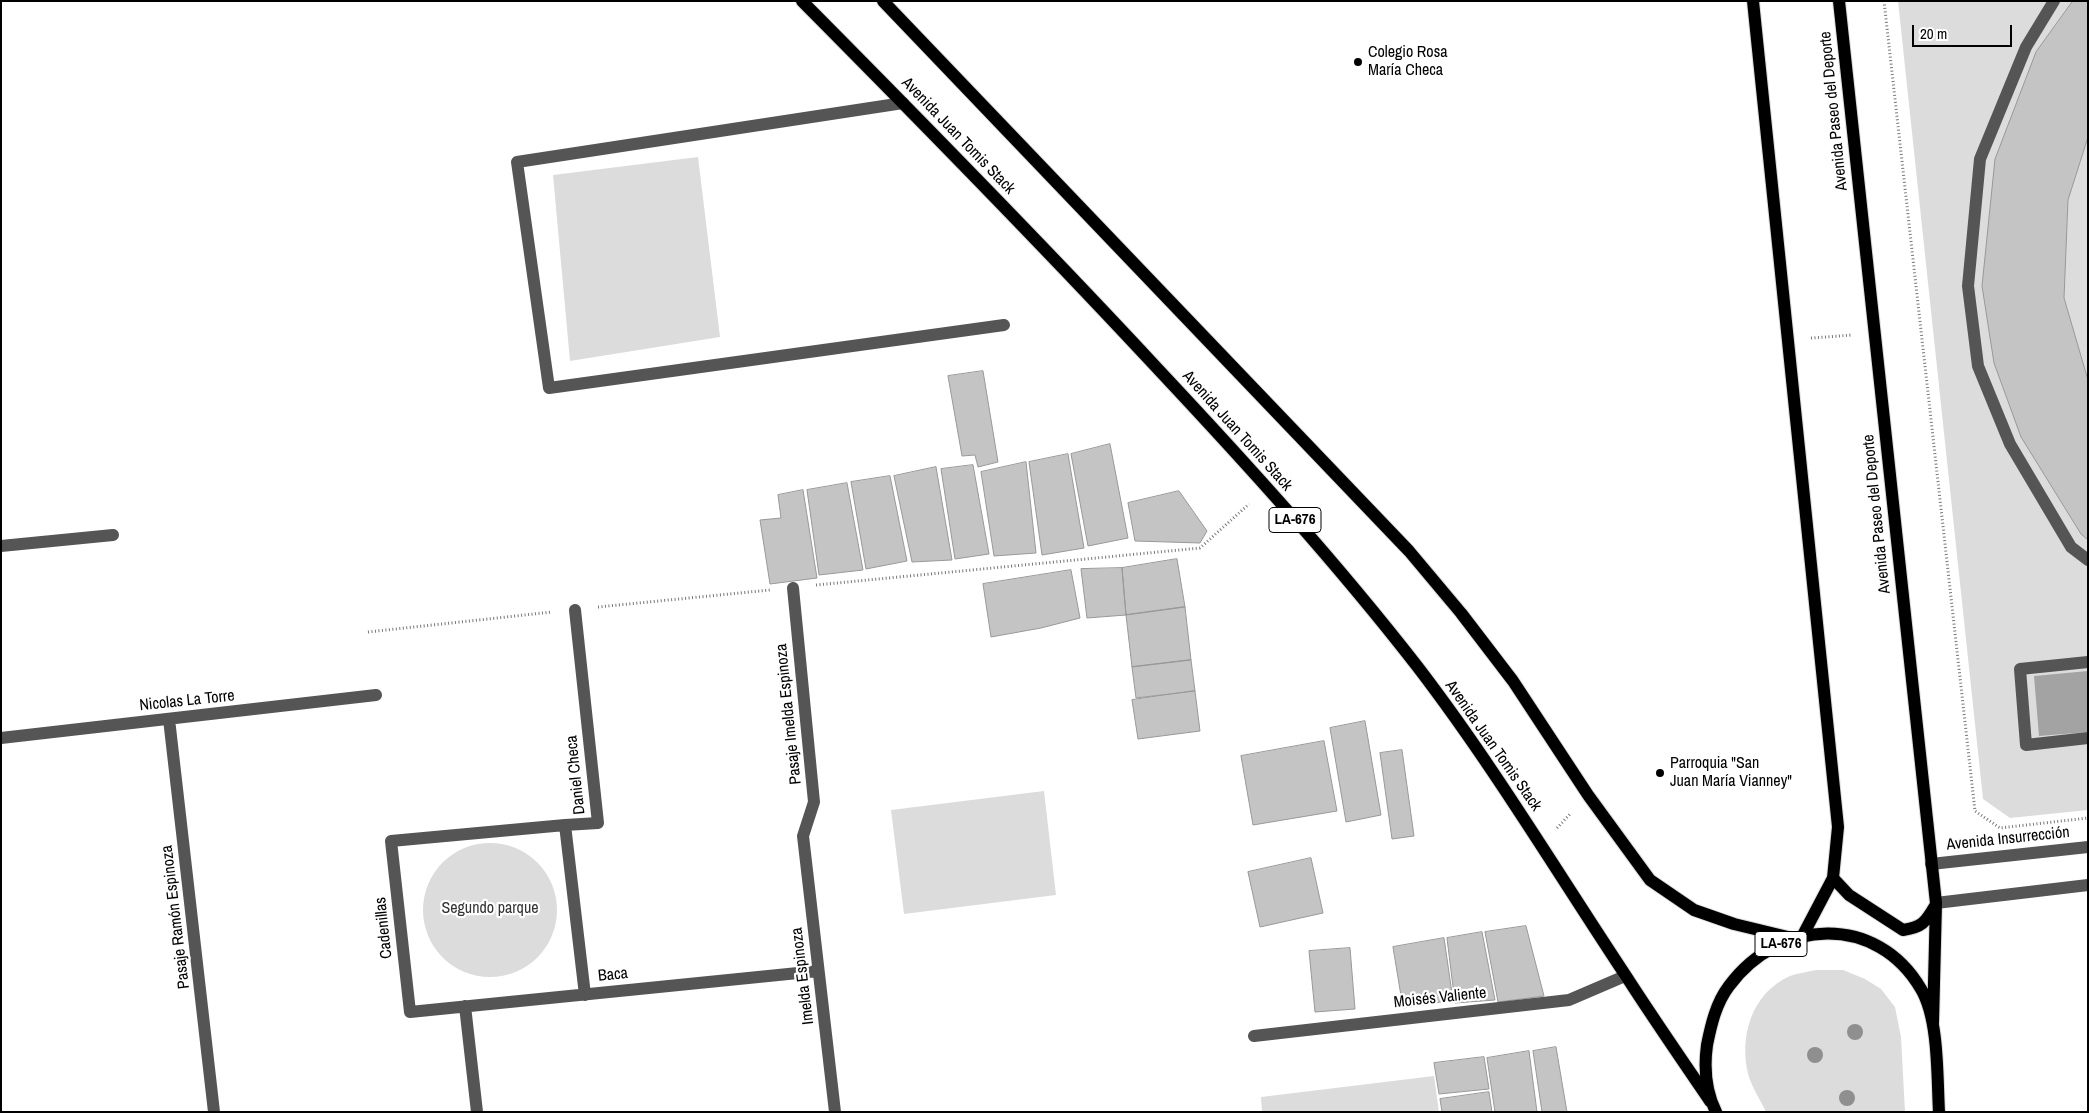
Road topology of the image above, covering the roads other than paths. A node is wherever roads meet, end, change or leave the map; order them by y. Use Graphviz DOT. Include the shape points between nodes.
graph roads {
  1 [pos="802,1"];
  2 [pos="884,1"];
  3 [pos="1753,1"];
  4 [pos="1839,1"];
  5 [pos="2054,1"];
  6 [pos="904,103"];
  7 [pos="1004,325"];
  8 [pos="113,535"];
  9 [pos="1,546"];
  10 [pos="2088,560"];
  11 [pos="793,588"];
  12 [pos="575,610"];
  13 [pos="2088,662"];
  14 [pos="376,696"];
  15 [pos="169,719"];
  16 [pos="1,738"];
  17 [pos="2088,738"];
  18 [pos="565,825"];
  19 [pos="803,836"];
  20 [pos="2088,847"];
  21 [pos="1931,864"];
  22 [pos="1833,878"];
  23 [pos="2088,885"];
  24 [pos="1936,903"];
  25 [pos="1798,937"];
  26 [pos="818,971"];
  27 [pos="1625,976"];
  28 [pos="585,994"];
  29 [pos="465,1006"];
  30 [pos="410,1012"];
  31 [pos="1933,1023"];
  32 [pos="1254,1036"];
  33 [pos="1713,1107"];
  34 [pos="214,1112"];
  35 [pos="477,1112"];
  36 [pos="835,1112"];
  37 [pos="1939,1112"];
  1 -- 6 [label="main road, Avenida Juan Tomis Stack / LA-676"];
  2 -- 25 [label="main road, LA-676" via="1409,551 1513,681 1588,795 1650,880 1694,910 1734,924"];
  3 -- 22 [label="main road" via="1838,827"];
  4 -- 21 [label="main road, Avenida Paseo del Deporte"];
  5 -- 10 [label="street" via="2026,47 1980,159 1968,286 1978,366 2010,444 2071,547"];
  6 -- 7 [label="street" via="517,162 549,388"];
  6 -- 27 [label="main road, Avenida Juan Tomis Stack / LA-676" via="1268,487 1417,666 1501,782"];
  8 -- 9 [label="street"];
  11 -- 19 [label="street, Pasaje Imelda Espinoza" via="814,802"];
  12 -- 18 [label="street, Daniel Checa" via="598,823"];
  13 -- 17 [label="street" via="2020,669 2026,745"];
  14 -- 15 [label="street, Nicolas La Torre"];
  15 -- 16 [label="street, Nicolas La Torre"];
  15 -- 34 [label="street, Pasaje Ramón Espinoza"];
  18 -- 28 [label="street, Daniel Checa"];
  18 -- 30 [label="street, Cadenillas" via="391,841"];
  19 -- 26 [label="street, Imelda Espinoza"];
  20 -- 21 [label="street, Avenida Insurrección"];
  21 -- 24 [label="main road, Avenida Paseo del Deporte"];
  22 -- 24 [label="main road" via="1850,895 1902,930 1917,928 1926,922"];
  22 -- 25 [label="main road"];
  23 -- 24 [label="street"];
  24 -- 31 [label="main road, Avenida Paseo del Deporte"];
  25 -- 31 [label="main road, LA-676" via="1838,932 1872,942 1901,962 1922,990"];
  25 -- 33 [label="main road, LA-676" via="1756,958 1729,986 1711,1022 1705,1062"];
  26 -- 28 [label="street, Baca"];
  26 -- 36 [label="street, Imelda Espinoza"];
  27 -- 32 [label="street, Moisés Valiente" via="1568,1000"];
  27 -- 33 [label="main road, Avenida Juan Tomis Stack / LA-676"];
  28 -- 29 [label="street, Baca"];
  29 -- 30 [label="street, Baca"];
  29 -- 35 [label="street"];
  31 -- 37 [label="main road, LA-676"];
}
